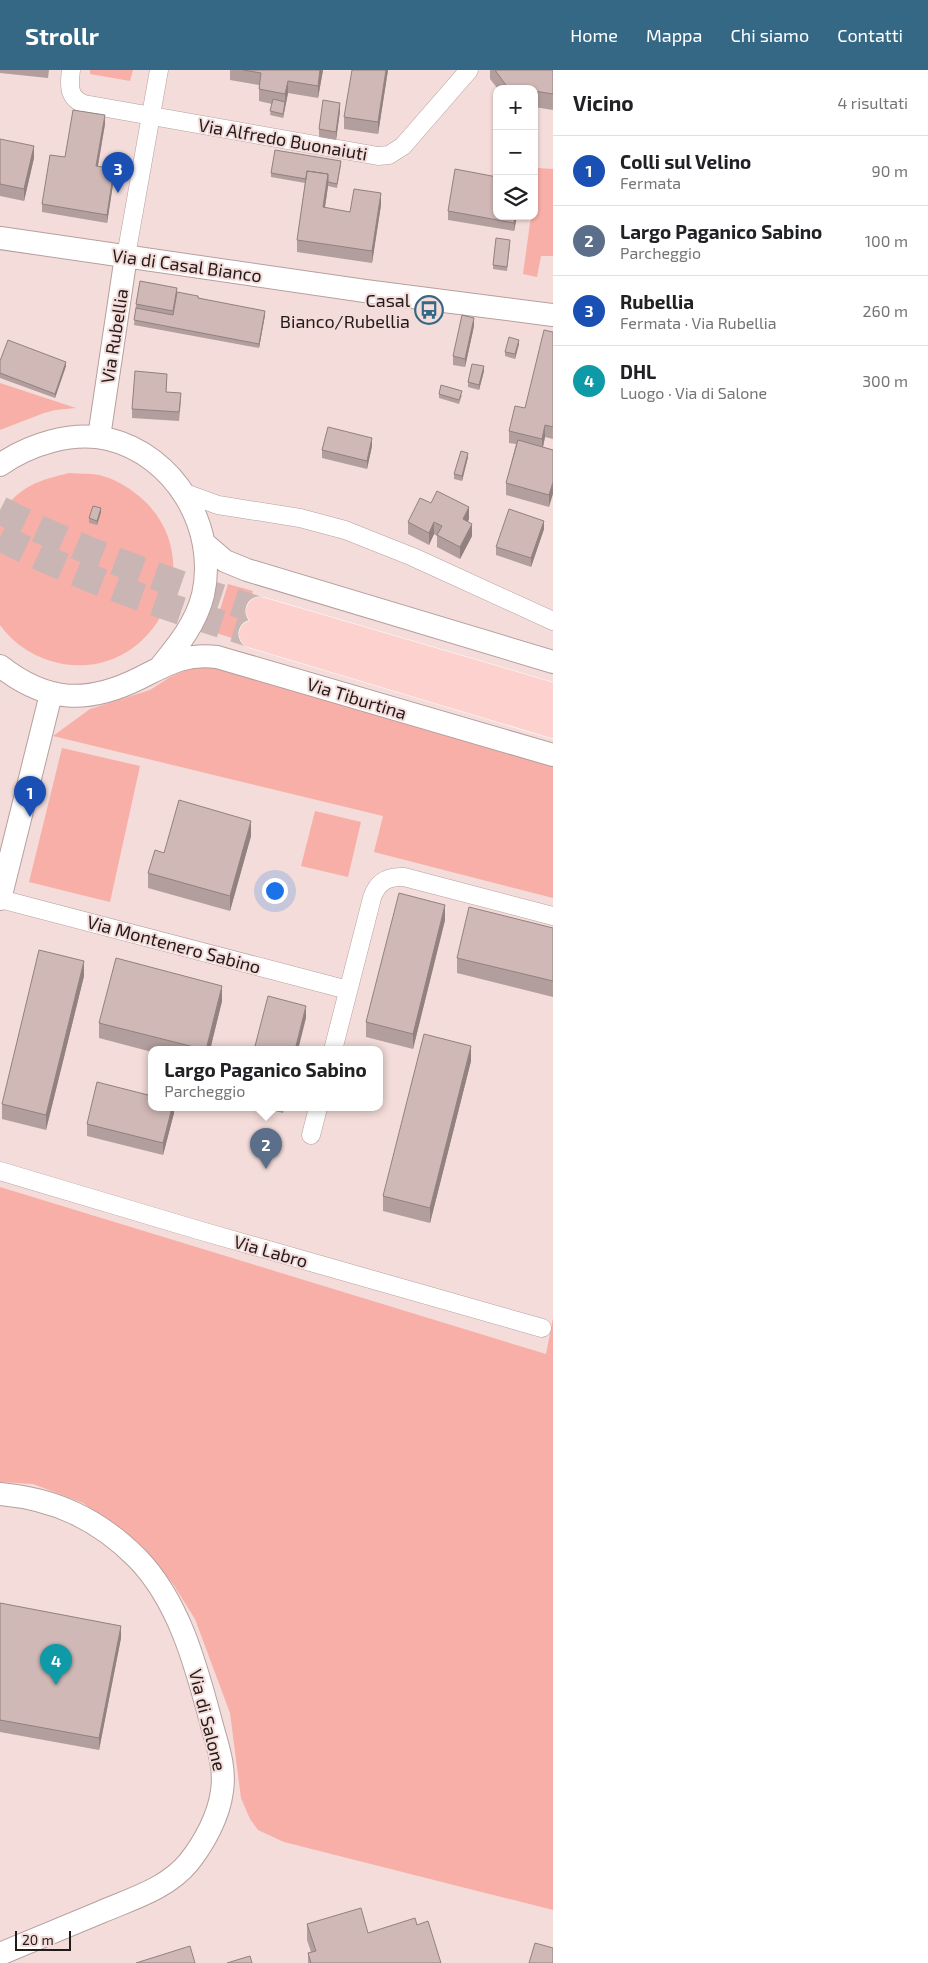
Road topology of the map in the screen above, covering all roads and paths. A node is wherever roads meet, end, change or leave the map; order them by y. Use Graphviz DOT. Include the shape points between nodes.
graph roads {
  1 [pos="71,70"];
  2 [pos="159,70"];
  3 [pos="469,70"];
  4 [pos="151,117"];
  5 [pos="0,238"];
  6 [pos="126,256"];
  7 [pos="553,315"];
  8 [pos="99,438"];
  9 [pos="4,459"];
  10 [pos="182,492"];
  11 [pos="204,542"];
  12 [pos="553,621"];
  13 [pos="553,662"];
  14 [pos="0,666"];
  15 [pos="161,666"];
  16 [pos="51,694"];
  17 [pos="553,697"];
  18 [pos="553,724"];
  19 [pos="553,755"];
  20 [pos="0,899"];
  21 [pos="553,916"];
  22 [pos="348,990"];
  23 [pos="333,1046"];
  24 [pos="317,1111"];
  25 [pos="310,1136"];
  26 [pos="0,1171"];
  27 [pos="542,1328"];
  28 [pos="0,1494"];
  29 [pos="0,1954"];
  1 -- 4 [label="street, Via Alfredo Buonaiuti" via="70,91 80,102"];
  2 -- 4 [label="street, Via Rubellia"];
  3 -- 4 [label="street, Via Alfredo Buonaiuti" via="403,146 384,155"];
  4 -- 6 [label="street, Via Rubellia"];
  5 -- 6 [label="street, Via di Casal Bianco"];
  6 -- 7 [label="street, Via di Casal Bianco"];
  6 -- 8 [label="street, Via Rubellia"];
  8 -- 9 [label="street, Via Tiburtina" via="59,439"];
  8 -- 10 [label="street, Via Tiburtina" via="116,441 142,453 167,472"];
  10 -- 11 [label="street, Via Tiburtina" via="194,511"];
  10 -- 12 [label="street" via="218,505 300,518 345,530"];
  11 -- 13 [label="street" via="226,560 247,570"];
  11 -- 15 [label="street, Via Tiburtina" via="205,576 200,604 186,634"];
  14 -- 16 [label="street, Via Tiburtina" via="20,680"];
  15 -- 16 [label="street, Via Tiburtina" via="104,693"];
  15 -- 19 [label="street, Via Tiburtina" via="187,657 217,657"];
  16 -- 20 [label="street"];
  17 -- 18 [label="main road, Via Tiburtina" via="257,623"];
  20 -- 22 [label="street, Via Montenero Sabino"];
  21 -- 22 [label="street" via="404,877 389,878 374,891"];
  22 -- 23 [label="street"];
  24 -- 25 [label="street"];
  26 -- 27 [label="street, Via Labro"];
  28 -- 29 [label="street, Via di Salone" via="50,1502 86,1518 118,1541 152,1576 167,1601 196,1669 221,1756 223,1781 220,1803 208,1833 190,1861 174,1876 142,1895"];
}
